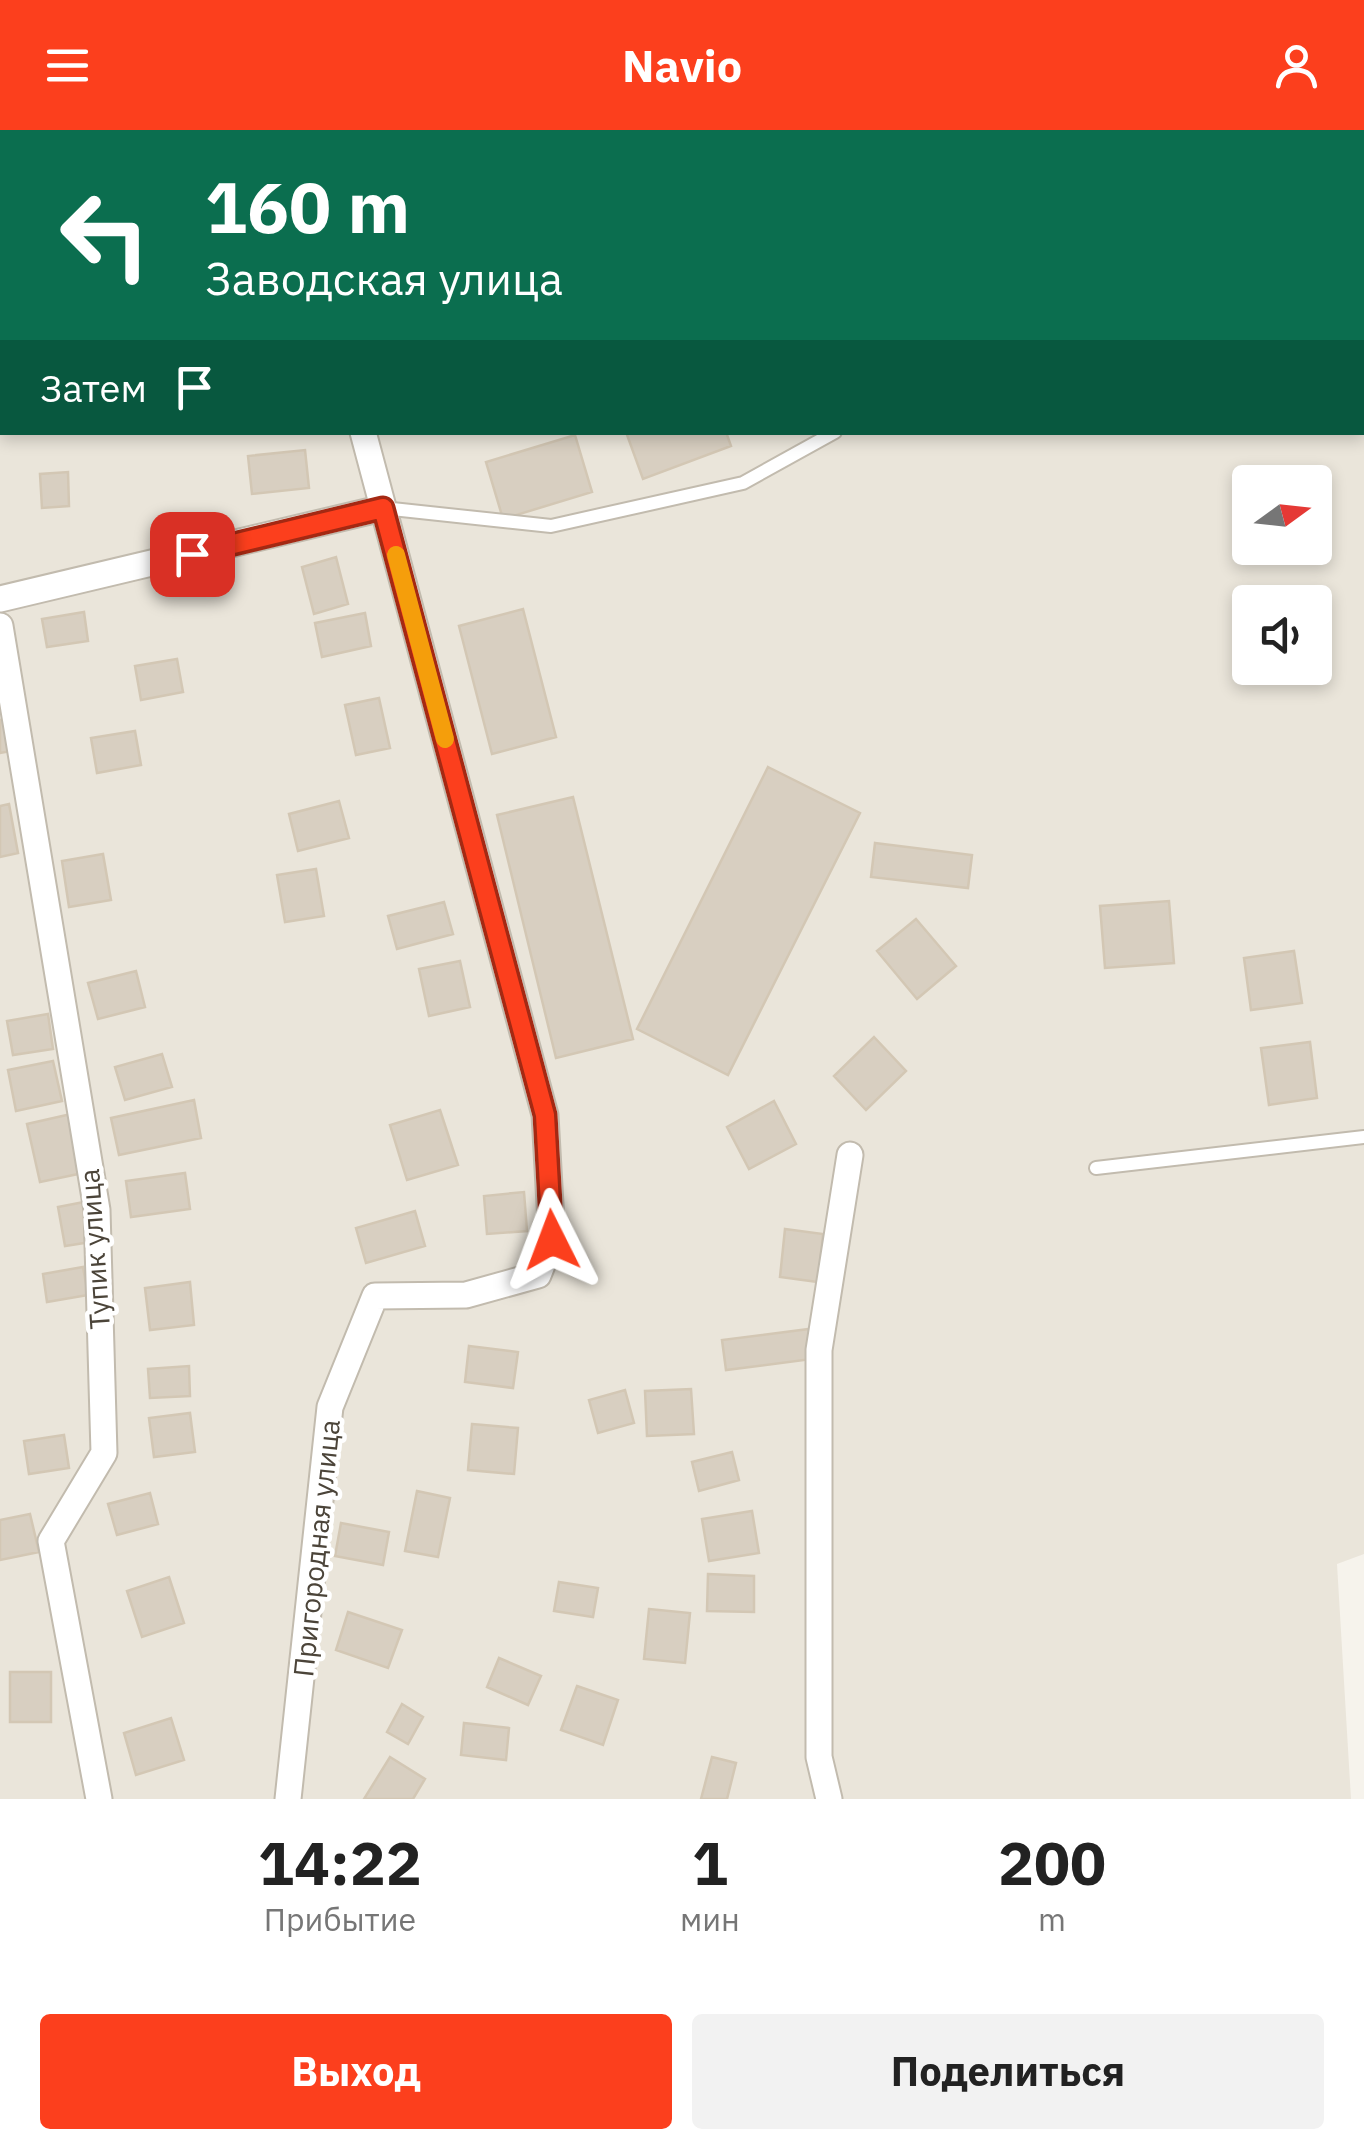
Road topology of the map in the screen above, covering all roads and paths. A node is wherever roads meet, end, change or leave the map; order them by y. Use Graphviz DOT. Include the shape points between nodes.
graph roads {
  1 [pos="363,435"];
  2 [pos="830,435"];
  3 [pos="383,508"];
  4 [pos="0,599"];
  5 [pos="0,626"];
  6 [pos="1364,1136"];
  7 [pos="850,1155"];
  8 [pos="1096,1168"];
  9 [pos="289,1796"];
  10 [pos="99,1799"];
  11 [pos="829,1799"];
  1 -- 3 [label="street"];
  2 -- 3 [label="lane" via="743,483 551,526"];
  3 -- 4 [label="street"];
  3 -- 9 [label="street, Пригородная улица" via="545,1115 552,1240 538,1275 466,1296 375,1296 330,1407"];
  5 -- 10 [label="street, Тупик улица" via="97,1210 104,1453 51,1542"];
  6 -- 8 [label="lane"];
  7 -- 11 [label="street" via="819,1350 819,1758"];
}
